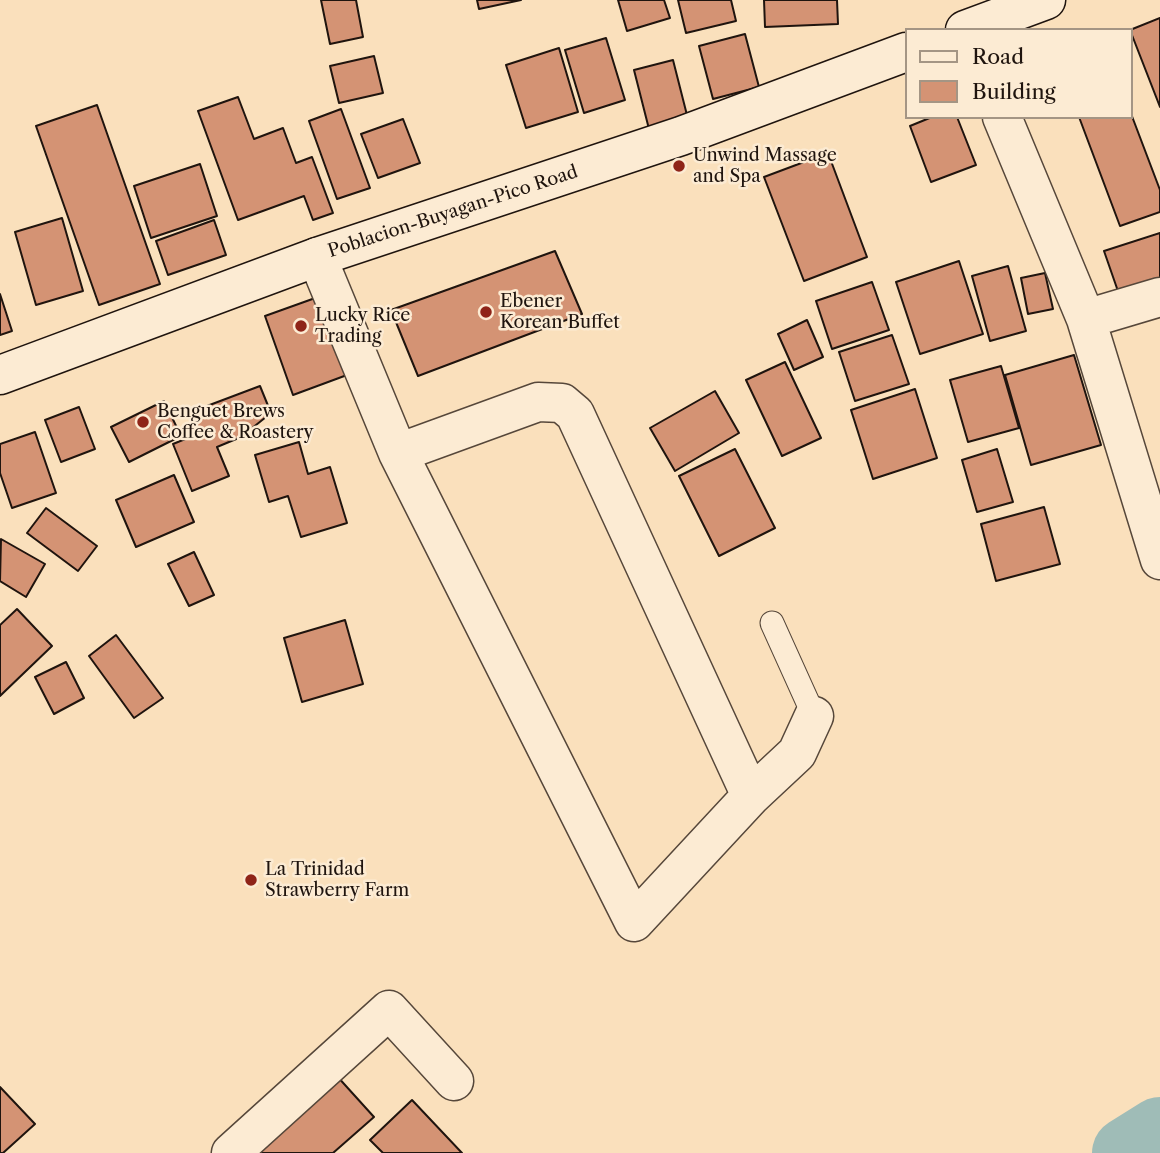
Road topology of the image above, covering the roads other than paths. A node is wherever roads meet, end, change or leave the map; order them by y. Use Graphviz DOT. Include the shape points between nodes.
graph roads {
  1 [pos="1046,0"];
  2 [pos="970,28"];
  3 [pos="904,53"];
  4 [pos="1003,119"];
  5 [pos="317,257"];
  6 [pos="1160,297"];
  7 [pos="1086,319"];
  8 [pos="0,375"];
  9 [pos="398,453"];
  10 [pos="1160,560"];
  11 [pos="772,624"];
  12 [pos="814,716"];
  13 [pos="751,796"];
  14 [pos="454,1081"];
  15 [pos="230,1153"];
  1 -- 2 [label="street"];
  3 -- 5 [label="street, Poblacion-Buyagan-Pico Road" via="681,136"];
  4 -- 7 [label="street"];
  5 -- 8 [label="street, Poblacion-Buyagan-Pico Road"];
  5 -- 9 [label="street"];
  6 -- 7 [label="street"];
  7 -- 10 [label="street"];
  9 -- 13 [label="street" via="538,402 562,403 575,414"];
  9 -- 13 [label="street" via="634,922"];
  11 -- 12 [label="lane"];
  12 -- 13 [label="street" via="797,753"];
  14 -- 15 [label="street" via="389,1010"];
}
